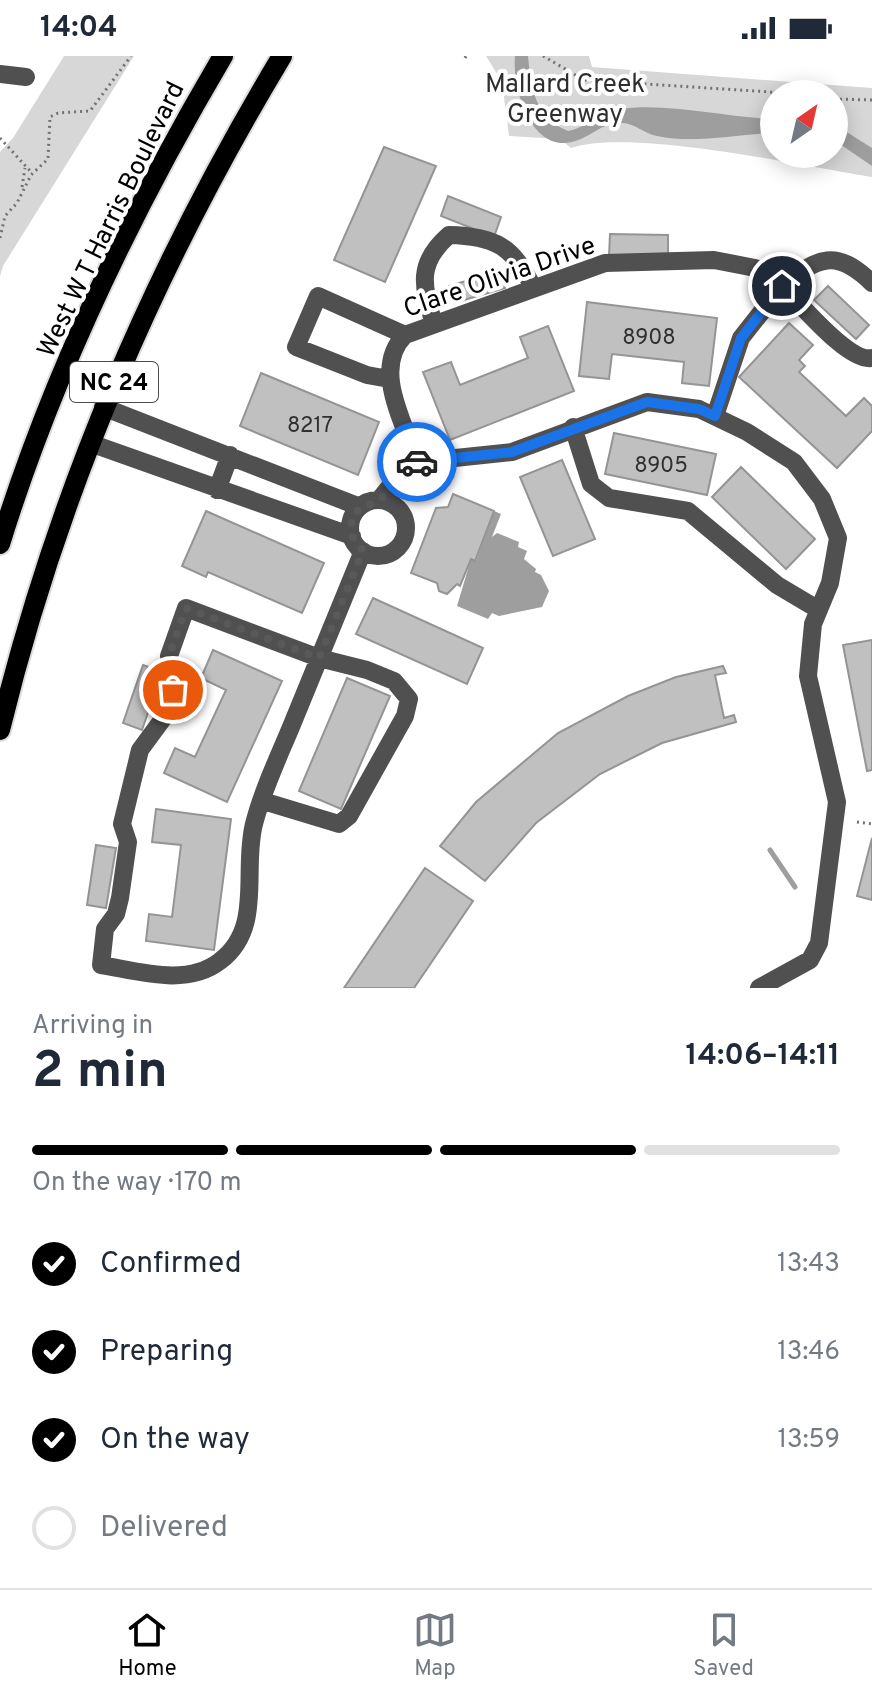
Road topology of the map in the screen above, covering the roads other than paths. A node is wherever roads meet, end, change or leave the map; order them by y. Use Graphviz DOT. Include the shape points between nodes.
graph roads {
  1 [pos="223,56"];
  2 [pos="282,56"];
  3 [pos="0,74"];
  4 [pos="26,77"];
  5 [pos="872,283"];
  6 [pos="782,286"];
  7 [pos="533,288"];
  8 [pos="434,324"];
  9 [pos="405,335"];
  10 [pos="872,358"];
  11 [pos="389,379"];
  12 [pos="103,407"];
  13 [pos="715,416"];
  14 [pos="573,427"];
  15 [pos="90,443"];
  16 [pos="230,455"];
  17 [pos="417,462"];
  18 [pos="217,490"];
  19 [pos="379,500"];
  20 [pos="360,507"];
  21 [pos="0,544"];
  22 [pos="357,544"];
  23 [pos="819,610"];
  24 [pos="319,658"];
  25 [pos="0,730"];
  26 [pos="263,801"];
  27 [pos="759,988"];
  1 -- 21 [label="main road, West W T Harris Boulevard / NC 24" via="147,192 72,349"];
  2 -- 12 [label="main road, NC 24" via="198,204"];
  3 -- 4 [label="street"];
  5 -- 6 [label="street" via="846,262 826,259"];
  6 -- 7 [label="street, Clare Olivia Drive" via="755,268 714,260 605,263"];
  6 -- 10 [label="street, Clare Olivia Drive" via="850,353"];
  6 -- 13 [label="street" via="741,338"];
  7 -- 8 [label="street, Clare Olivia Drive"];
  7 -- 8 [label="street" via="522,263 505,246 476,236 449,235 433,249 424,273"];
  8 -- 9 [label="street, Clare Olivia Drive"];
  9 -- 11 [label="street, Clare Olivia Drive" via="394,345"];
  9 -- 11 [label="street" via="318,296 296,347"];
  11 -- 17 [label="street"];
  12 -- 15 [label="main road, NC 24"];
  12 -- 16 [label="street"];
  13 -- 14 [label="street" via="647,402"];
  13 -- 23 [label="street" via="794,462 822,499 838,538"];
  14 -- 17 [label="street" via="512,452"];
  14 -- 23 [label="street" via="591,484 609,498 688,511 777,585"];
  15 -- 18 [label="street"];
  15 -- 25 [label="main road, NC 24" via="54,539"];
  16 -- 18 [label="street"];
  16 -- 20 [label="street"];
  17 -- 19 [label="street" via="405,468"];
  18 -- 22 [label="street"];
  19 -- 20 [label="street"];
  19 -- 22 [label="street" via="396,506 406,522 398,548 381,556"];
  20 -- 22 [label="street" via="353,515"];
  22 -- 24 [label="street"];
  23 -- 27 [label="street" via="808,676 837,802 819,943 810,960"];
  24 -- 26 [label="street"];
  24 -- 26 [label="street" via="394,681 409,699 405,716 359,802 339,824"];
  24 -- 26 [label="street" via="186,608 169,656 170,702 140,750 122,824 128,842 120,898 105,929 101,965 169,975 198,972 230,953 249,913 254,825"];
}
